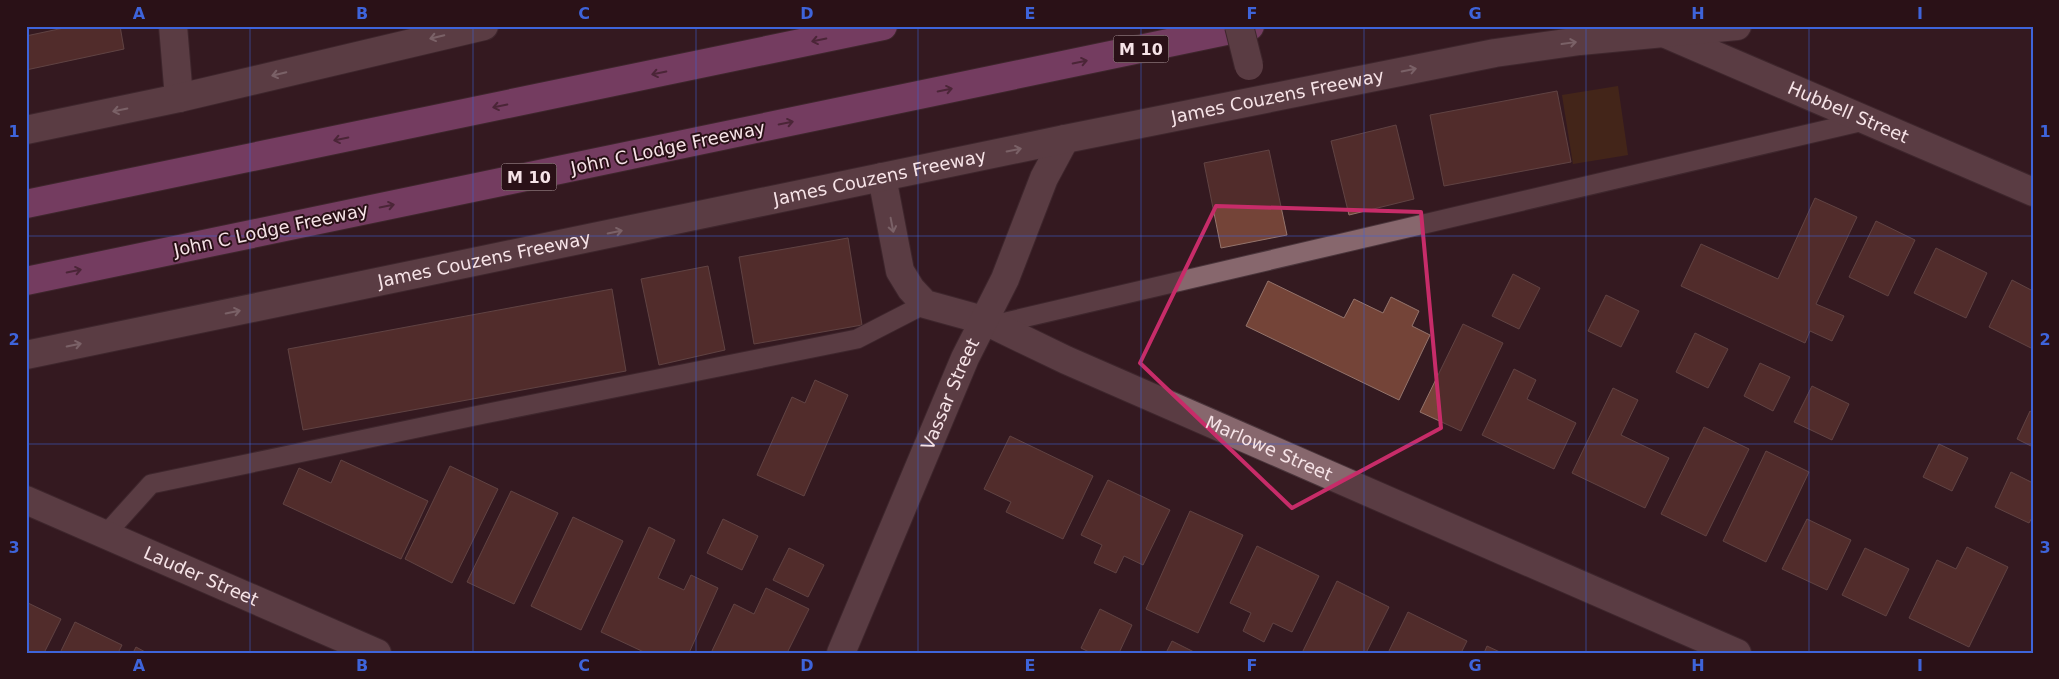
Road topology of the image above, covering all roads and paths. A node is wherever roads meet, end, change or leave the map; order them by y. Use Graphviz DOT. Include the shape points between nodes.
graph roads {
  1 [pos="173,26"];
  2 [pos="484,26"];
  3 [pos="883,26"];
  4 [pos="1239,26"];
  5 [pos="1250,26"];
  6 [pos="1738,26"];
  7 [pos="1664,33"];
  8 [pos="180,98"];
  9 [pos="1258,100"];
  10 [pos="1868,120"];
  11 [pos="26,130"];
  12 [pos="1065,139"];
  13 [pos="882,177"];
  14 [pos="2033,192"];
  15 [pos="26,204"];
  16 [pos="26,281"];
  17 [pos="925,304"];
  18 [pos="988,323"];
  19 [pos="26,355"];
  20 [pos="26,500"];
  21 [pos="105,535"];
  22 [pos="377,653"];
  23 [pos="841,653"];
  24 [pos="1737,653"];
  1 -- 8 [label="street"];
  2 -- 8 [label="street, one-way"];
  3 -- 15 [label="highway, one-way"];
  4 -- 9 [label="street, bridge"];
  16 -- 5 [label="highway, John C Lodge Freeway / M 10, one-way"];
  6 -- 7 [label="street, James Couzens Freeway"];
  9 -- 7 [label="street, James Couzens Freeway, one-way" via="1495,53"];
  7 -- 10 [label="street, Hubbell Street"];
  8 -- 11 [label="street, one-way"];
  9 -- 12 [label="street, James Couzens Freeway"];
  10 -- 14 [label="street, Hubbell Street"];
  10 -- 18 [label="lane"];
  13 -- 12 [label="street, James Couzens Freeway, one-way"];
  12 -- 18 [label="street, Vassar Street" via="1044,178"];
  13 -- 17 [label="street, one-way" via="900,271"];
  19 -- 13 [label="street, James Couzens Freeway, one-way"];
  17 -- 18 [label="street, Marlowe Street"];
  17 -- 21 [label="lane" via="857,339 150,484"];
  18 -- 23 [label="street, Vassar Street" via="965,358"];
  18 -- 24 [label="street, Marlowe Street"];
  20 -- 21 [label="street, Lauder Street"];
  21 -- 22 [label="street, Lauder Street"];
}
